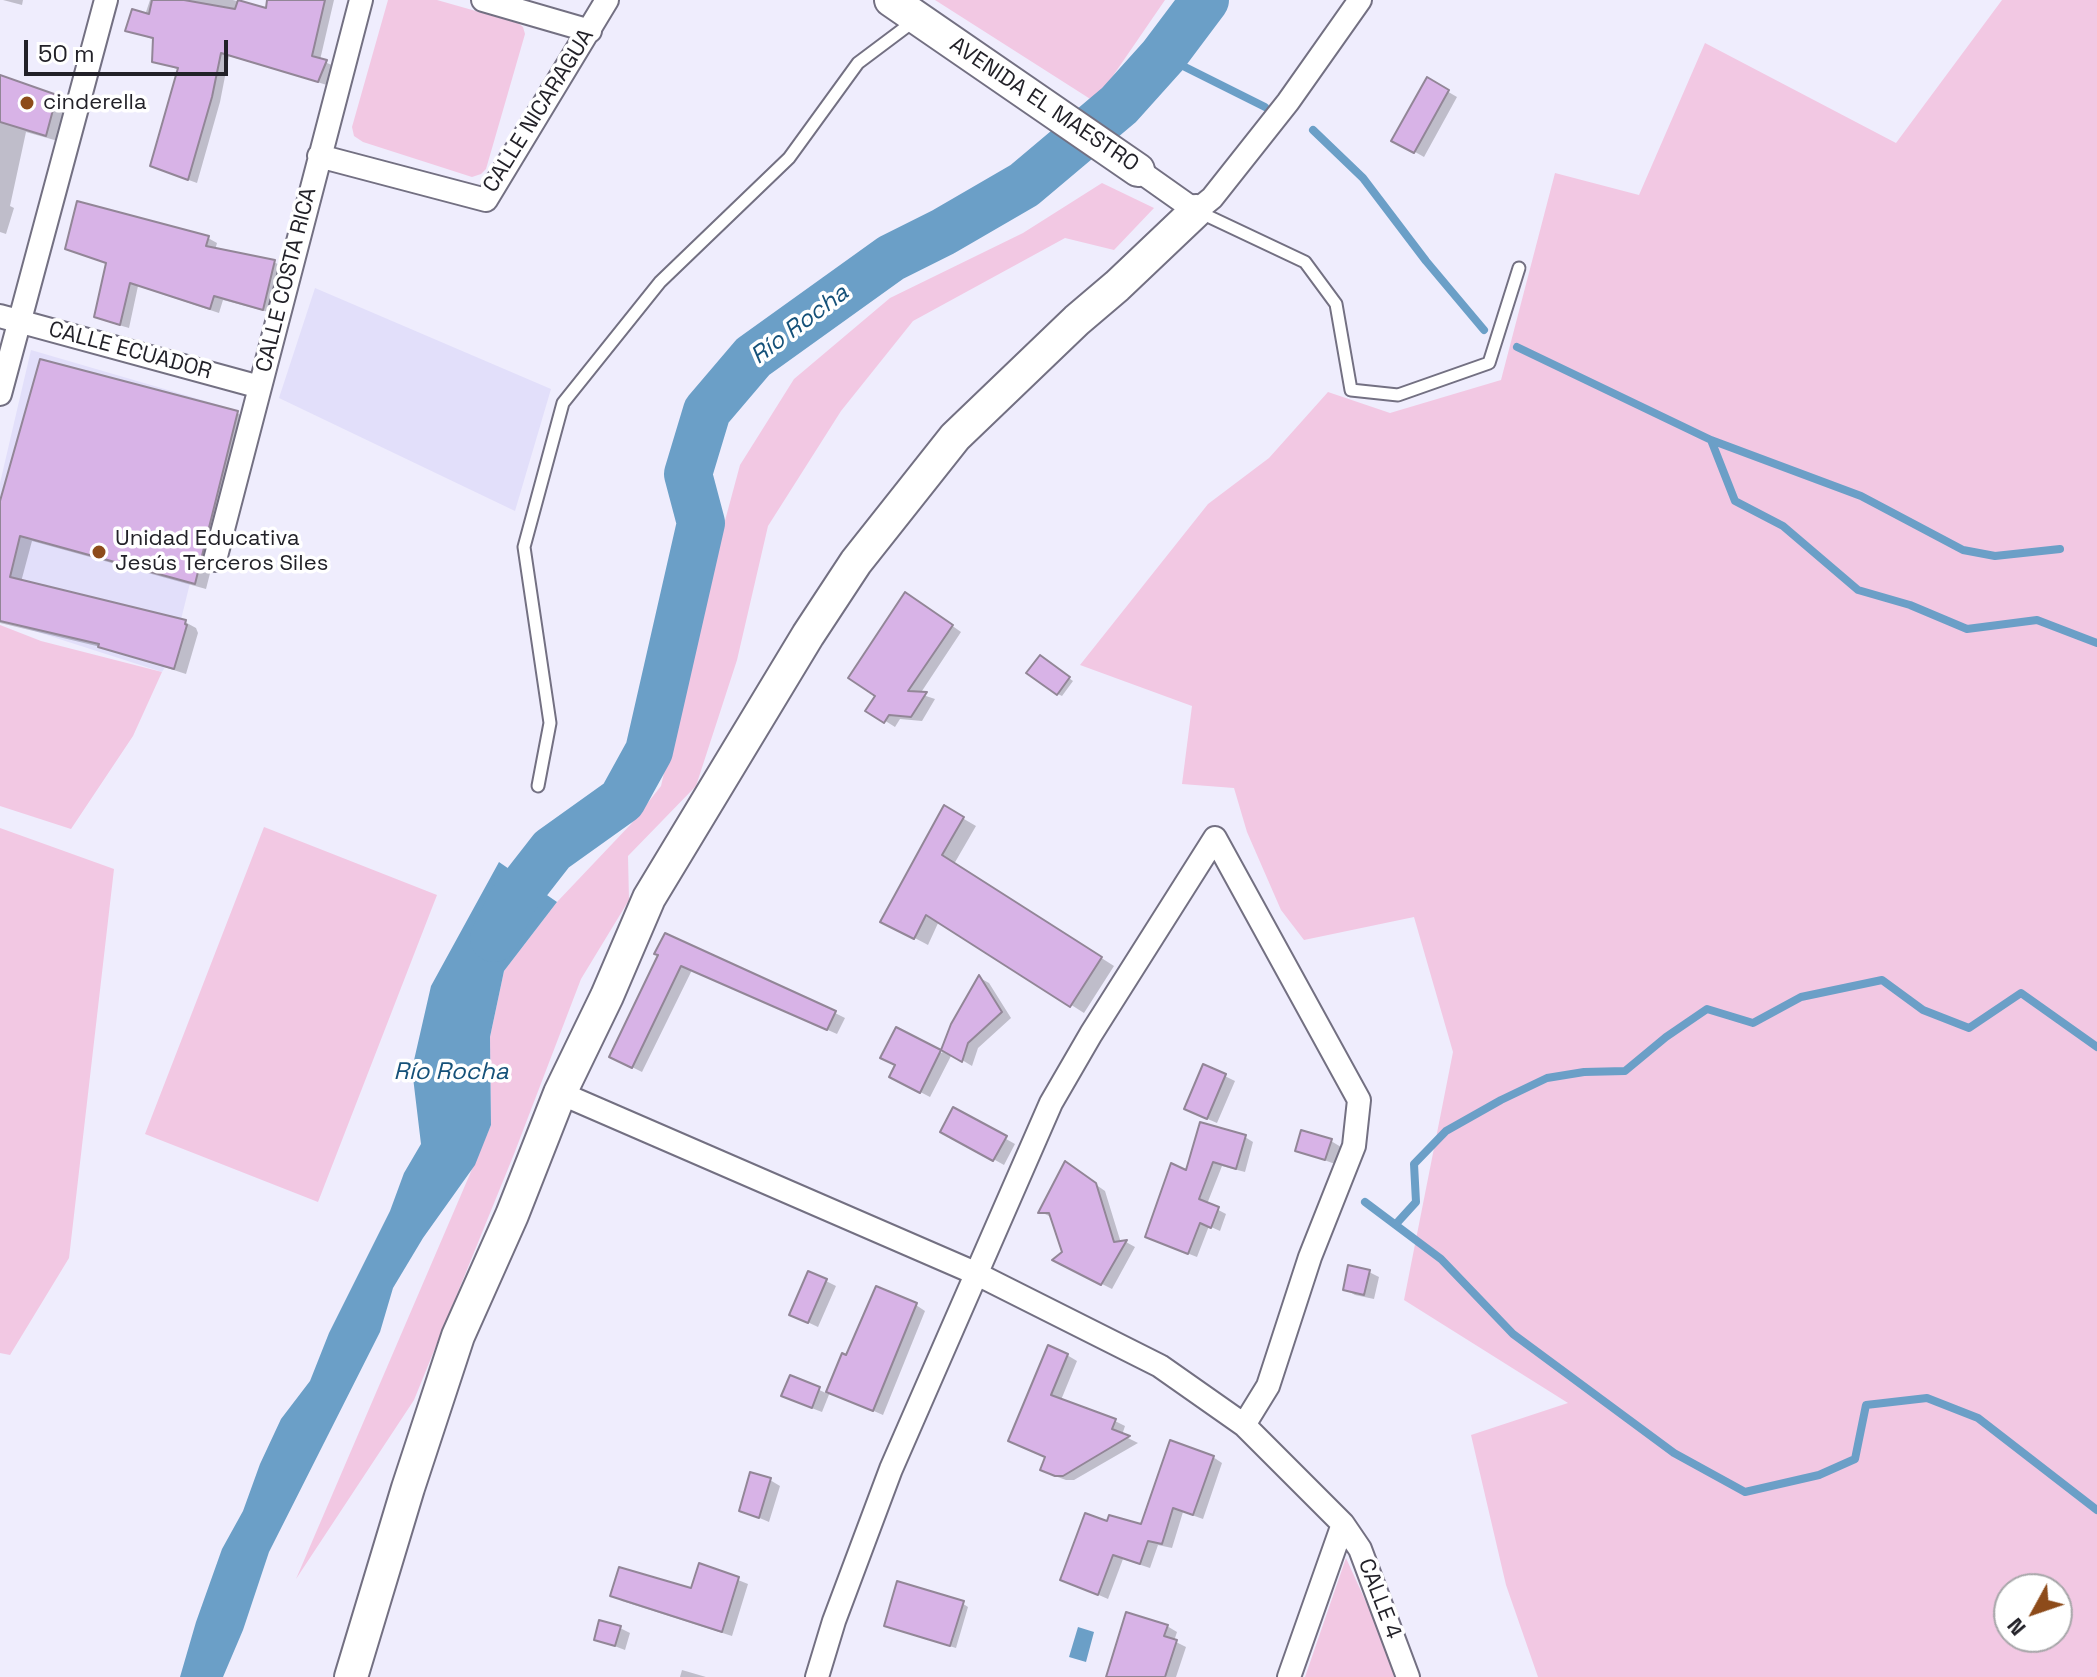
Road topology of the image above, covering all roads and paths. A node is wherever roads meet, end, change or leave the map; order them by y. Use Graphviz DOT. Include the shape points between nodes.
graph roads {
  1 [pos="106,0"];
  2 [pos="361,0"];
  3 [pos="483,0"];
  4 [pos="607,0"];
  5 [pos="891,0"];
  6 [pos="1360,0"];
  7 [pos="918,18"];
  8 [pos="590,31"];
  9 [pos="319,156"];
  10 [pos="1138,170"];
  11 [pos="1196,211"];
  12 [pos="1519,268"];
  13 [pos="10,319"];
  14 [pos="260,387"];
  15 [pos="0,394"];
  16 [pos="215,560"];
  17 [pos="538,786"];
  18 [pos="560,1093"];
  19 [pos="975,1273"];
  20 [pos="1244,1425"];
  21 [pos="1343,1524"];
  22 [pos="351,1677"];
  23 [pos="817,1677"];
  24 [pos="1289,1677"];
  25 [pos="1408,1677"];
  1 -- 13 [label="street"];
  2 -- 9 [label="street, CALLE COSTA RICA"];
  3 -- 8 [label="street"];
  4 -- 8 [label="street, CALLE NICARAGUA"];
  5 -- 7 [label="street, AVENIDA EL MAESTRO"];
  6 -- 11 [label="street" via="1288,102"];
  7 -- 10 [label="street, AVENIDA EL MAESTRO"];
  7 -- 17 [label="lane" via="858,63 789,158 660,282 563,403 524,547 550,723"];
  8 -- 9 [label="street, CALLE NICARAGUA" via="486,200"];
  9 -- 14 [label="street, CALLE COSTA RICA"];
  10 -- 11 [label="street, AVENIDA EL MAESTRO"];
  11 -- 12 [label="lane" via="1305,262 1336,304 1351,390 1398,395 1489,363"];
  11 -- 18 [label="street" via="955,437 856,562 649,898"];
  13 -- 14 [label="street, CALLE ECUADOR"];
  13 -- 15 [label="street"];
  14 -- 16 [label="street, CALLE COSTA RICA"];
  18 -- 19 [label="street, CALLE 4"];
  18 -- 22 [label="street" via="458,1336"];
  19 -- 20 [label="street, CALLE 4" via="1160,1366"];
  19 -- 20 [label="street" via="1051,1103 1215,838 1359,1100 1354,1146 1268,1386"];
  19 -- 23 [label="street" via="891,1469"];
  20 -- 21 [label="street, CALLE 4"];
  21 -- 24 [label="street"];
  21 -- 25 [label="street, CALLE 4" via="1360,1549"];
}
